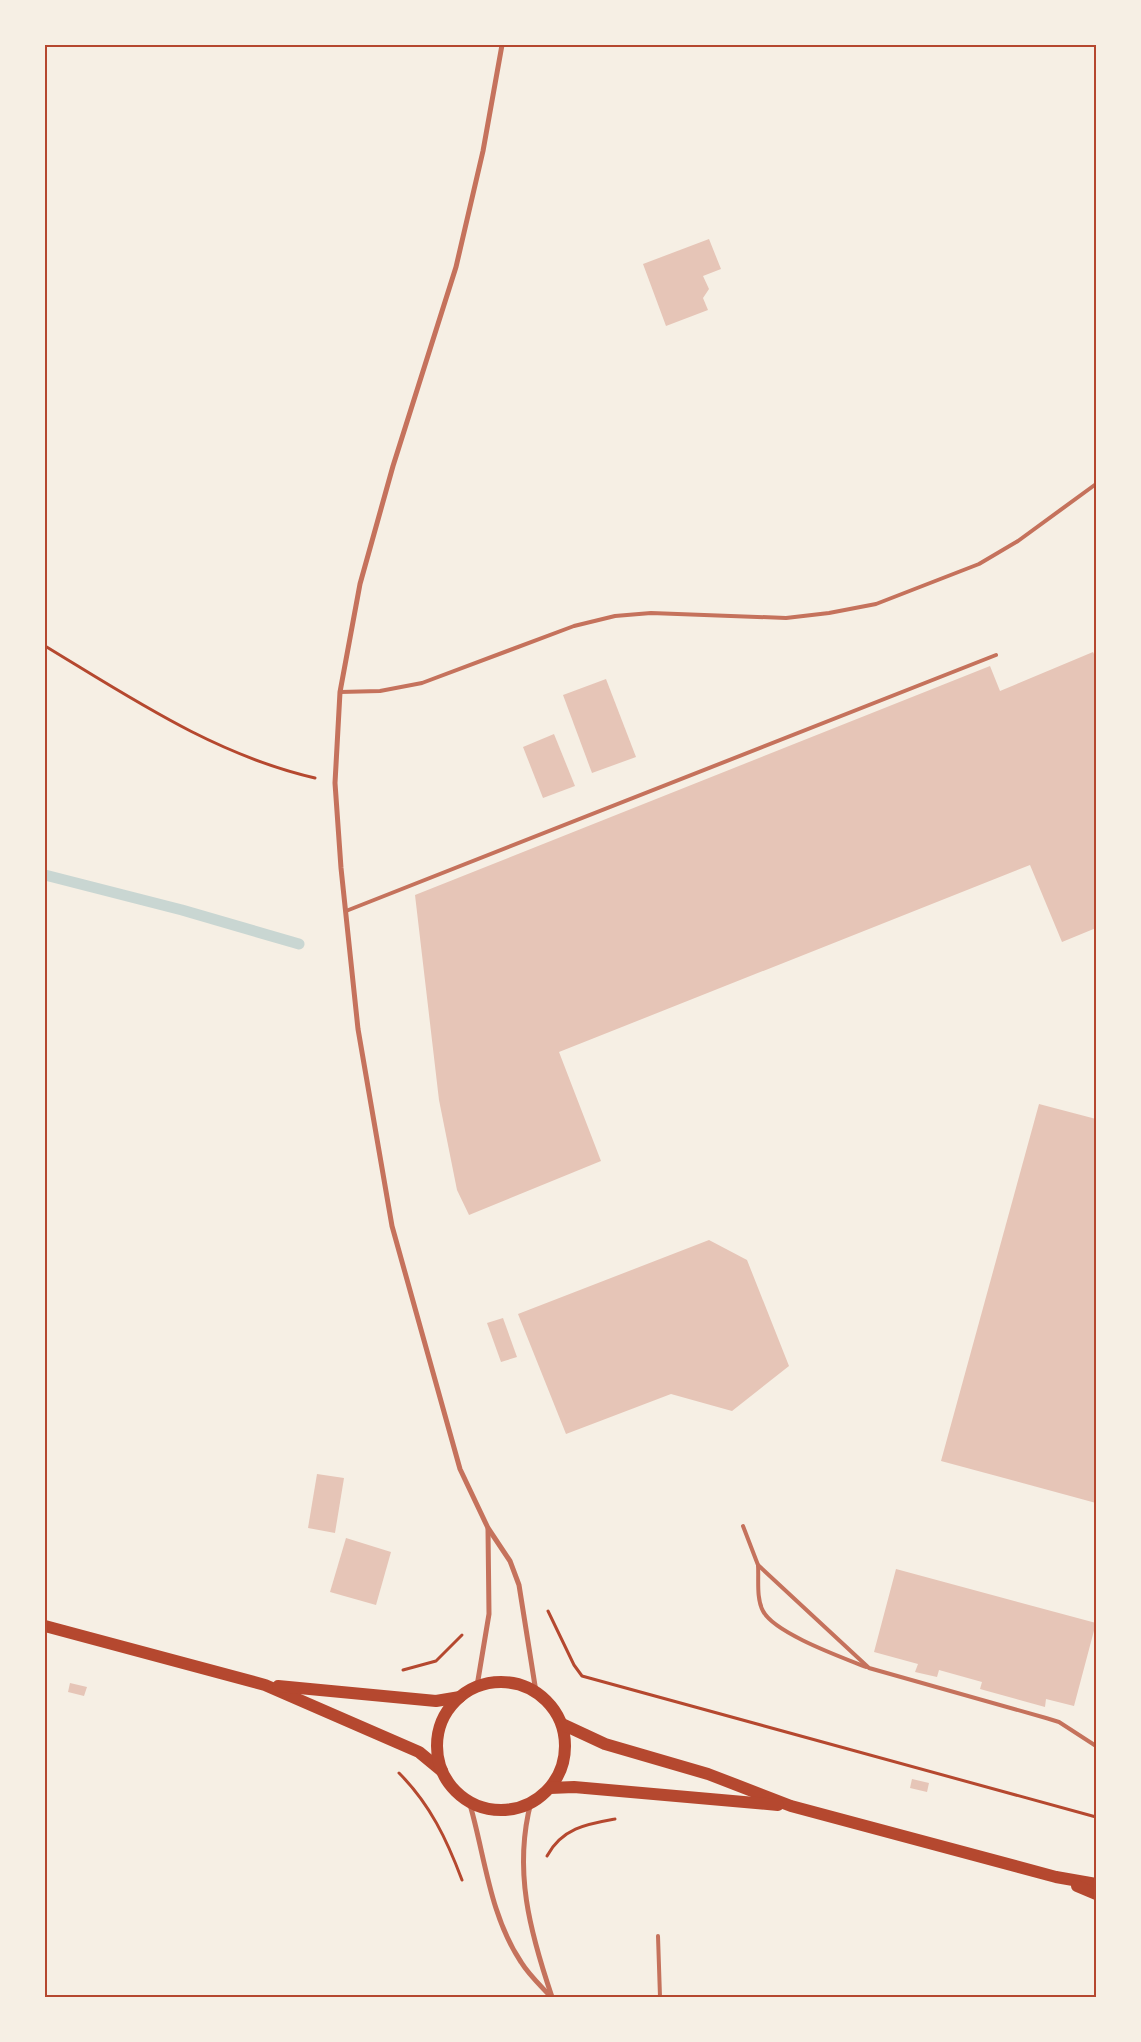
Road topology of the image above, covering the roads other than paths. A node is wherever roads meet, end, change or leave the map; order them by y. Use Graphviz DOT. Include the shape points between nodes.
graph roads {
  1 [pos="502,45"];
  2 [pos="1096,484"];
  3 [pos="996,655"];
  4 [pos="340,692"];
  5 [pos="346,911"];
  6 [pos="743,1526"];
  7 [pos="488,1528"];
  8 [pos="758,1565"];
  9 [pos="45,1626"];
  10 [pos="868,1668"];
  11 [pos="264,1685"];
  12 [pos="477,1686"];
  13 [pos="536,1692"];
  14 [pos="460,1697"];
  15 [pos="562,1724"];
  16 [pos="1096,1746"];
  17 [pos="442,1771"];
  18 [pos="550,1788"];
  19 [pos="469,1801"];
  20 [pos="531,1802"];
  21 [pos="791,1806"];
  22 [pos="1056,1877"];
  23 [pos="1096,1884"];
  24 [pos="1096,1894"];
  25 [pos="658,1936"];
  26 [pos="552,1997"];
  27 [pos="660,1997"];
  1 -- 4 [label="street" via="483,151 458,258 360,584"];
  2 -- 4 [label="lane" via="1018,541 979,564 876,604 786,618 651,613 615,616 574,626 422,683 387,690"];
  3 -- 5 [label="lane"];
  4 -- 5 [label="street" via="335,783"];
  5 -- 7 [label="street" via="358,1029 392,1226 460,1469"];
  6 -- 8 [label="lane"];
  7 -- 12 [label="street" via="489,1614"];
  7 -- 13 [label="street" via="510,1561 519,1585"];
  8 -- 10 [label="lane"];
  8 -- 10 [label="lane" via="759,1601 768,1619 827,1652"];
  9 -- 11 [label="main road"];
  10 -- 16 [label="lane" via="1058,1722"];
  11 -- 14 [label="main road" via="436,1701"];
  11 -- 17 [label="main road" via="419,1752"];
  12 -- 13 [label="main road" via="497,1682 518,1683"];
  12 -- 14 [label="main road"];
  13 -- 15 [label="main road" via="552,1706"];
  14 -- 17 [label="main road" via="446,1712 439,1731 437,1752"];
  15 -- 18 [label="main road" via="564,1758"];
  15 -- 21 [label="main road" via="605,1744 708,1774"];
  17 -- 19 [label="main road" via="453,1788"];
  18 -- 20 [label="main road"];
  18 -- 21 [label="main road" via="574,1787"];
  19 -- 20 [label="main road" via="484,1808 500,1810"];
  19 -- 26 [label="street" via="496,1910 509,1942 522,1963"];
  20 -- 26 [label="street" via="525,1826 522,1872 530,1926"];
  21 -- 22 [label="main road"];
  22 -- 23 [label="main road"];
  22 -- 24 [label="main road"];
  25 -- 27 [label="lane"];
}
